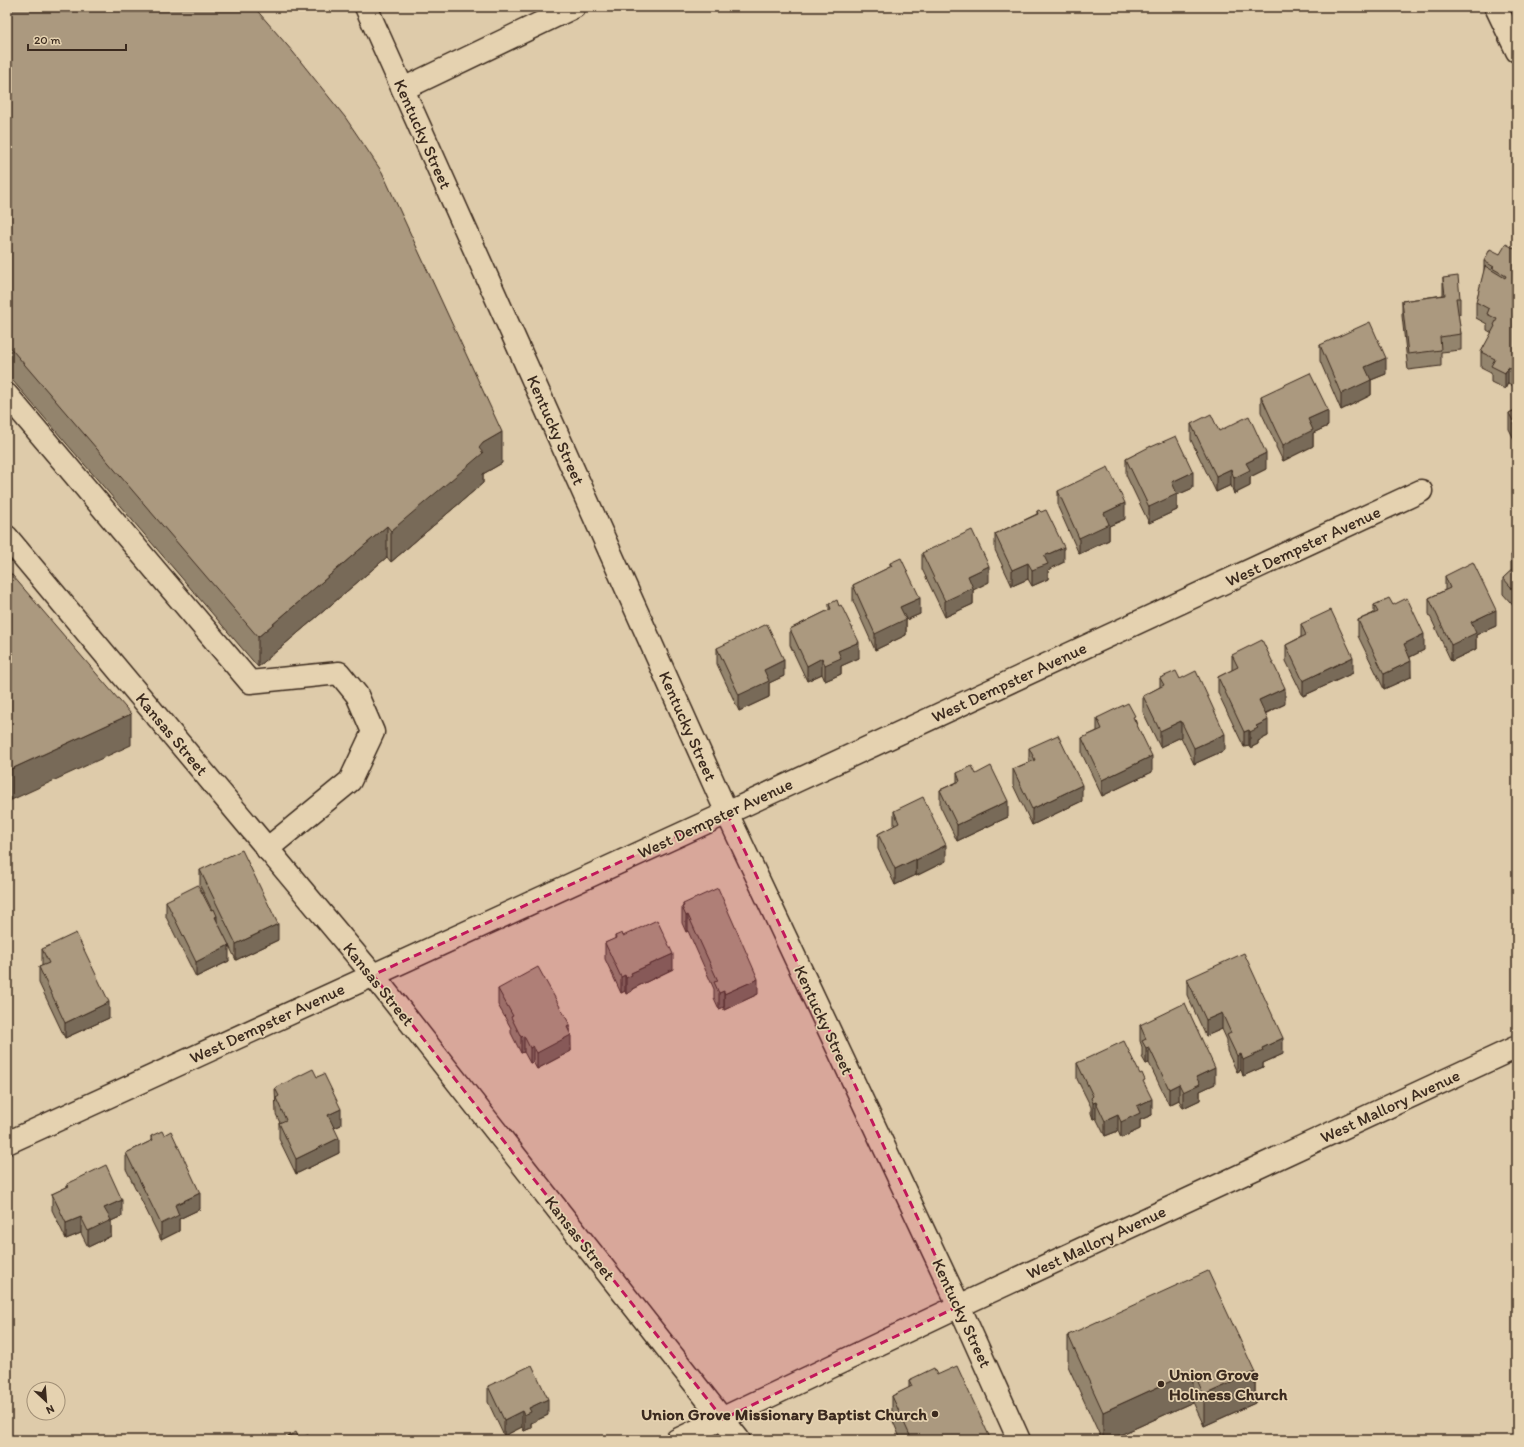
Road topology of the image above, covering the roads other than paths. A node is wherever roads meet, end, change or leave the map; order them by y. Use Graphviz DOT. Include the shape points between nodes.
graph roads {
  1 [pos="366,7"];
  2 [pos="574,7"];
  3 [pos="1496,7"];
  4 [pos="1517,51"];
  5 [pos="403,89"];
  6 [pos="7,395"];
  7 [pos="1421,491"];
  8 [pos="7,537"];
  9 [pos="727,813"];
  10 [pos="267,848"];
  11 [pos="372,975"];
  12 [pos="1517,1047"];
  13 [pos="7,1143"];
  14 [pos="959,1306"];
  15 [pos="723,1419"];
  16 [pos="677,1440"];
  17 [pos="739,1440"];
  18 [pos="1019,1440"];
  1 -- 5 [label="street, Kentucky Street"];
  2 -- 5 [label="street"];
  3 -- 4 [label="street"];
  5 -- 9 [label="street, Kentucky Street"];
  6 -- 10 [label="street" via="250,682 338,673 357,696 373,732 350,781"];
  7 -- 9 [label="street, West Dempster Avenue"];
  8 -- 10 [label="street, Kansas Street"];
  9 -- 11 [label="street, West Dempster Avenue"];
  9 -- 14 [label="street, Kentucky Street"];
  10 -- 11 [label="street, Kansas Street"];
  11 -- 13 [label="street, West Dempster Avenue"];
  11 -- 15 [label="street, Kansas Street"];
  12 -- 14 [label="street, West Mallory Avenue"];
  14 -- 15 [label="street, West Mallory Avenue"];
  14 -- 18 [label="street, Kentucky Street"];
  15 -- 16 [label="street, West Mallory Avenue"];
  15 -- 17 [label="street, Kansas Street"];
}
